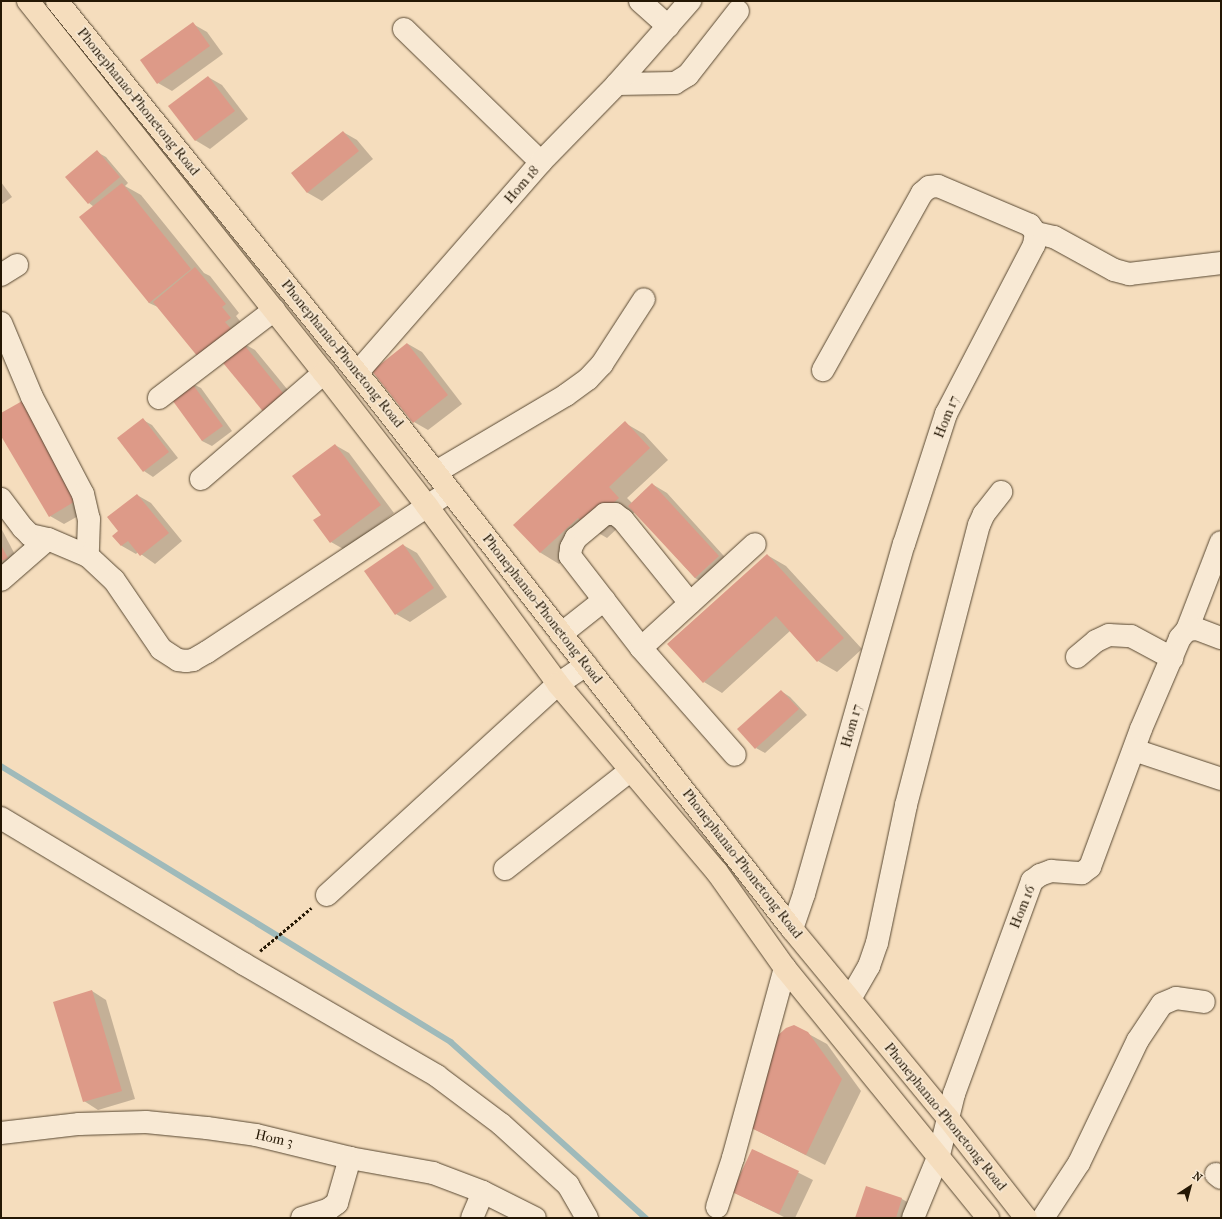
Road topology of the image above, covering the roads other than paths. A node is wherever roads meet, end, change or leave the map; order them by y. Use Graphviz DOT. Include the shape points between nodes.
graph roads {
  1 [pos="28,1"];
  2 [pos="57,1"];
  3 [pos="640,1"];
  4 [pos="690,1"];
  5 [pos="738,11"];
  6 [pos="668,26"];
  7 [pos="404,29"];
  8 [pos="617,84"];
  9 [pos="541,162"];
  10 [pos="1036,233"];
  11 [pos="1221,263"];
  12 [pos="644,299"];
  13 [pos="274,310"];
  14 [pos="1,323"];
  15 [pos="823,370"];
  16 [pos="324,373"];
  17 [pos="357,373"];
  18 [pos="159,398"];
  19 [pos="436,472"];
  20 [pos="201,479"];
  21 [pos="450,491"];
  22 [pos="1001,492"];
  23 [pos="1,499"];
  24 [pos="427,506"];
  25 [pos="48,539"];
  26 [pos="1221,542"];
  27 [pos="755,544"];
  28 [pos="88,556"];
  29 [pos="1,580"];
  30 [pos="604,600"];
  31 [pos="690,604"];
  32 [pos="1187,630"];
  33 [pos="561,634"];
  34 [pos="1221,638"];
  35 [pos="641,648"];
  36 [pos="1077,657"];
  37 [pos="1172,658"];
  38 [pos="586,665"];
  39 [pos="558,684"];
  40 [pos="1134,750"];
  41 [pos="735,755"];
  42 [pos="631,770"];
  43 [pos="1221,779"];
  44 [pos="1,818"];
  45 [pos="736,857"];
  46 [pos="505,869"];
  47 [pos="717,872"];
  48 [pos="327,895"];
  49 [pos="792,929"];
  50 [pos="785,968"];
  51 [pos="850,999"];
  52 [pos="1204,1002"];
  53 [pos="947,1117"];
  54 [pos="1,1133"];
  55 [pos="939,1155"];
  56 [pos="350,1158"];
  57 [pos="483,1192"];
  58 [pos="717,1207"];
  59 [pos="302,1218"];
  60 [pos="472,1218"];
  61 [pos="535,1218"];
  62 [pos="586,1218"];
  63 [pos="913,1218"];
  64 [pos="988,1218"];
  65 [pos="1026,1218"];
  66 [pos="1043,1218"];
  1 -- 13 [label="main road, Phonephanao-Phonetong Road"];
  2 -- 17 [label="main road, Phonephanao-Phonetong Road"];
  3 -- 6 [label="street"];
  4 -- 6 [label="street, Hom 18"];
  5 -- 8 [label="street" via="688,75 675,83"];
  6 -- 8 [label="street, Hom 18"];
  7 -- 9 [label="street"];
  8 -- 9 [label="street, Hom 18"];
  9 -- 17 [label="street, Hom 18"];
  10 -- 11 [label="street" via="1054,237 1114,270 1129,274"];
  10 -- 15 [label="street" via="1030,225 945,188 929,187 922,193"];
  10 -- 49 [label="street, Hom 17" via="1034,245 946,414 904,544"];
  12 -- 19 [label="street" via="602,364 588,379 566,395"];
  13 -- 16 [label="main road, Phonephanao-Phonetong Road"];
  13 -- 18 [label="street"];
  14 -- 28 [label="street" via="32,397 83,494 89,519"];
  16 -- 20 [label="street"];
  16 -- 24 [label="main road, Phonephanao-Phonetong Road"];
  17 -- 19 [label="main road, Phonephanao-Phonetong Road"];
  19 -- 21 [label="main road, Phonephanao-Phonetong Road"];
  21 -- 24 [label="street"];
  21 -- 33 [label="main road, Phonephanao-Phonetong Road"];
  22 -- 51 [label="street" via="979,525 906,805 877,943 869,966"];
  23 -- 25 [label="street" via="30,534"];
  24 -- 28 [label="street" via="193,660 178,660 161,649 114,580"];
  24 -- 39 [label="main road, Phonephanao-Phonetong Road"];
  25 -- 28 [label="street"];
  25 -- 29 [label="street"];
  26 -- 32 [label="street, Hom 16"];
  27 -- 31 [label="street"];
  30 -- 31 [label="street" via="570,556 571,548 576,538 605,514 615,514 623,520"];
  30 -- 33 [label="street"];
  30 -- 35 [label="street"];
  31 -- 35 [label="street"];
  32 -- 34 [label="street" via="1197,629"];
  32 -- 37 [label="street, Hom 16" via="1180,638"];
  33 -- 38 [label="main road, Phonephanao-Phonetong Road"];
  35 -- 41 [label="street"];
  36 -- 37 [label="street" via="1096,641 1110,635 1131,636"];
  37 -- 40 [label="street, Hom 16"];
  38 -- 39 [label="street"];
  38 -- 45 [label="main road, Phonephanao-Phonetong Road"];
  39 -- 42 [label="main road, Phonephanao-Phonetong Road"];
  39 -- 48 [label="street"];
  40 -- 43 [label="street"];
  40 -- 53 [label="street, Hom 16" via="1090,867 1082,873 1051,871 1032,881"];
  42 -- 46 [label="street"];
  42 -- 47 [label="main road, Phonephanao-Phonetong Road"];
  44 -- 62 [label="street" via="443,1080 501,1124 568,1185"];
  45 -- 47 [label="main road"];
  45 -- 49 [label="main road, Phonephanao-Phonetong Road"];
  47 -- 50 [label="main road, Phonephanao-Phonetong Road"];
  49 -- 51 [label="main road, Phonephanao-Phonetong Road"];
  50 -- 55 [label="main road, Phonephanao-Phonetong Road"];
  50 -- 58 [label="street"];
  51 -- 53 [label="main road, Phonephanao-Phonetong Road"];
  52 -- 66 [label="street" via="1176,998 1162,1004 1138,1040 1079,1163"];
  53 -- 55 [label="street, Hom 16"];
  53 -- 65 [label="main road, Phonephanao-Phonetong Road"];
  54 -- 56 [label="street, Hom 3" via="79,1124 146,1122 256,1135"];
  55 -- 63 [label="street, Hom 16"];
  55 -- 64 [label="main road, Phonephanao-Phonetong Road"];
  56 -- 57 [label="street, Hom 3" via="433,1173"];
  56 -- 59 [label="street" via="337,1203 329,1209"];
  57 -- 60 [label="street"];
  57 -- 61 [label="street, Hom 3"];
}
